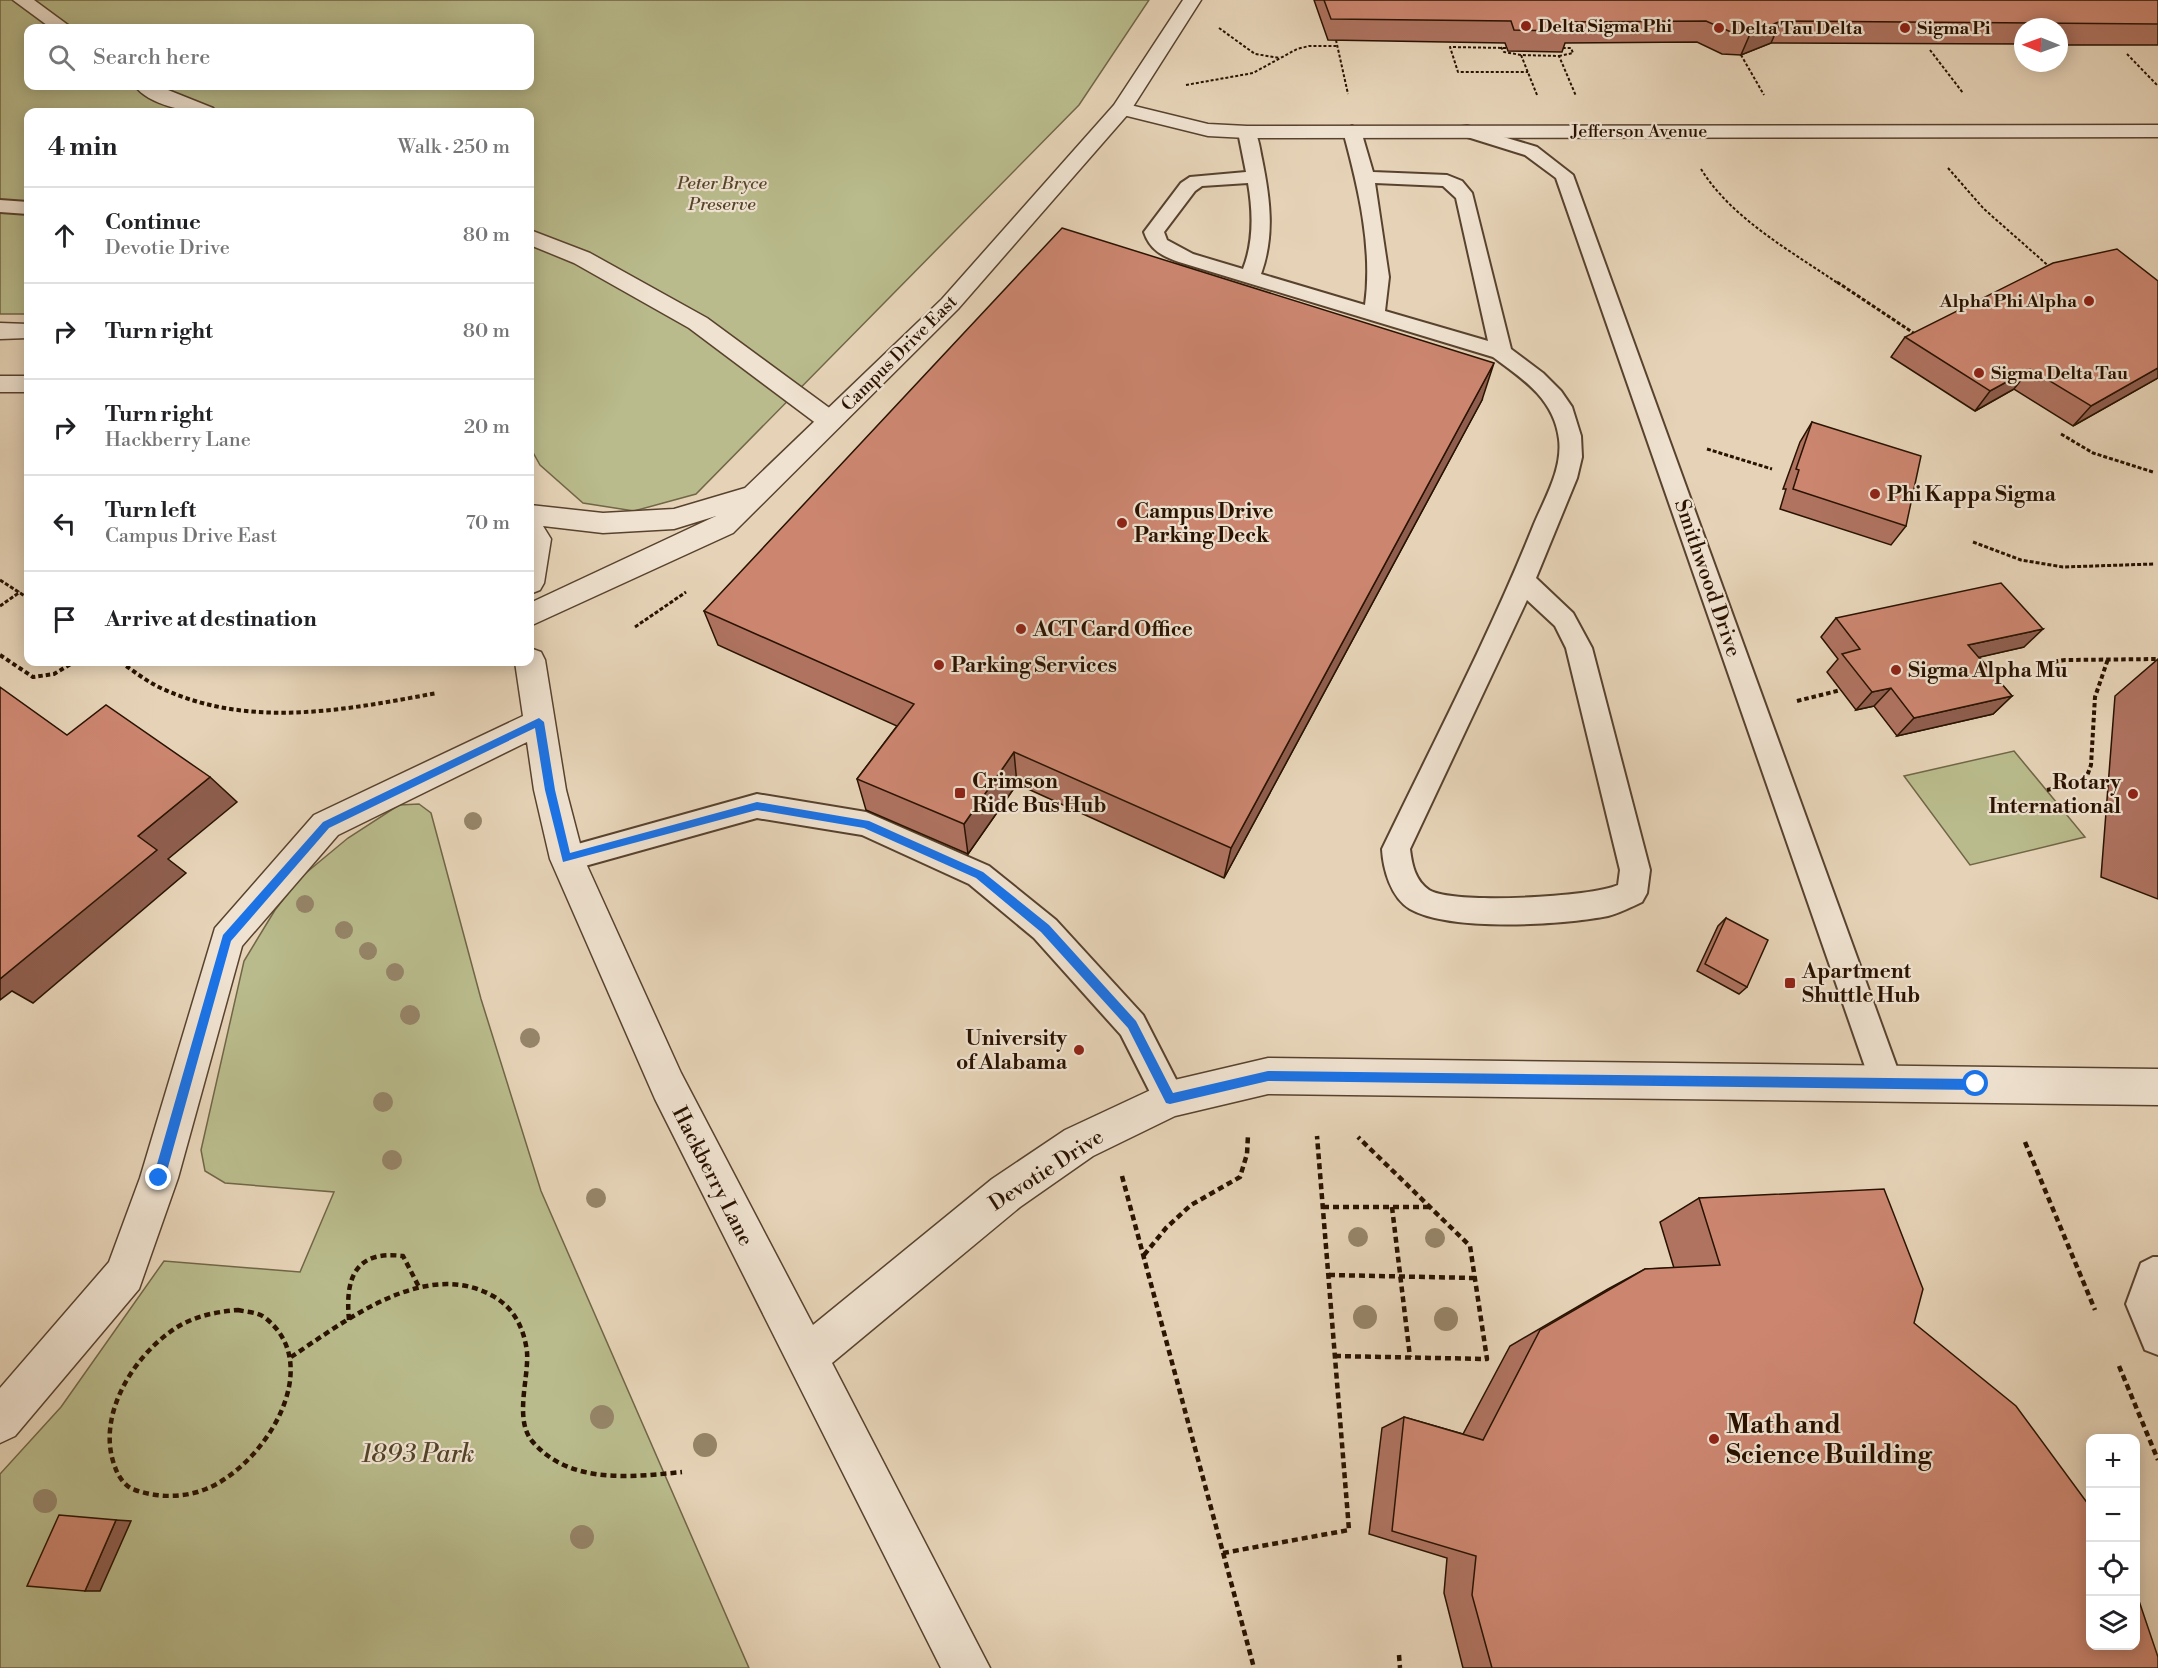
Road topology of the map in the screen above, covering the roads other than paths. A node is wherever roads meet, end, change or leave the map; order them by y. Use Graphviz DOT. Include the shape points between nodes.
graph roads {
  1 [pos="22,0"];
  2 [pos="1192,0"];
  3 [pos="57,24"];
  4 [pos="152,90"];
  5 [pos="195,108"];
  6 [pos="1122,109"];
  7 [pos="1352,131"];
  8 [pos="1467,131"];
  9 [pos="2158,131"];
  10 [pos="1247,132"];
  11 [pos="1255,177"];
  12 [pos="1365,177"];
  13 [pos="0,206"];
  14 [pos="24,208"];
  15 [pos="534,239"];
  16 [pos="1251,276"];
  17 [pos="1374,315"];
  18 [pos="0,331"];
  19 [pos="24,331"];
  20 [pos="1501,352"];
  21 [pos="0,384"];
  22 [pos="24,384"];
  23 [pos="830,421"];
  24 [pos="755,495"];
  25 [pos="534,515"];
  26 [pos="534,535"];
  27 [pos="534,558"];
  28 [pos="1524,582"];
  29 [pos="534,613"];
  30 [pos="531,666"];
  31 [pos="539,722"];
  32 [pos="567,859"];
  33 [pos="1887,1084"];
  34 [pos="2158,1087"];
  35 [pos="1170,1099"];
  36 [pos="2158,1275"];
  37 [pos="2158,1337"];
  38 [pos="806,1358"];
  39 [pos="0,1421"];
  40 [pos="966,1668"];
  1 -- 3 [label="street"];
  2 -- 6 [label="street, Campus Drive East"];
  4 -- 5 [label="street"];
  6 -- 10 [label="street, Jefferson Avenue" via="1208,130"];
  6 -- 23 [label="street, Campus Drive East" via="950,304"];
  7 -- 8 [label="street, Jefferson Avenue"];
  7 -- 10 [label="street, Jefferson Avenue"];
  7 -- 12 [label="lane"];
  8 -- 9 [label="street, Jefferson Avenue"];
  8 -- 33 [label="lane, Smithwood Drive" via="1531,151 1564,175"];
  10 -- 11 [label="lane"];
  11 -- 16 [label="lane" via="1263,212 1260,255"];
  11 -- 16 [label="lane" via="1197,181 1188,187 1154,232 1164,250"];
  12 -- 17 [label="lane" via="1378,277"];
  12 -- 20 [label="lane" via="1447,181 1465,197"];
  13 -- 14 [label="lane"];
  15 -- 23 [label="street" via="582,258 698,323"];
  16 -- 17 [label="lane"];
  17 -- 20 [label="lane"];
  18 -- 19 [label="street"];
  20 -- 28 [label="lane" via="1542,381 1553,394 1566,418 1571,439 1570,462"];
  21 -- 22 [label="street"];
  23 -- 24 [label="street, Campus Drive East"];
  24 -- 25 [label="street" via="674,519 603,522"];
  24 -- 29 [label="street, Campus Drive East" via="723,526"];
  26 -- 27 [label="street"];
  28 -- 28 [label="lane" via="1564,620 1579,648 1635,870 1632,892 1609,903 1585,906 1450,909 1421,901 1407,887 1397,867 1396,849"];
  30 -- 31 [label="street, Hackberry Lane"];
  31 -- 32 [label="street, Hackberry Lane"];
  31 -- 39 [label="street" via="326,825 227,939 159,1178 125,1275"];
  32 -- 35 [label="lane" via="757,806 866,824 979,875 1045,928 1132,1025"];
  32 -- 38 [label="street, Hackberry Lane" via="668,1086"];
  33 -- 34 [label="street, Devotie Drive"];
  33 -- 35 [label="street, Devotie Drive" via="1268,1076"];
  35 -- 38 [label="street, Devotie Drive" via="1079,1143 1006,1192"];
  36 -- 37 [label="lane" via="2153,1275 2144,1304"];
  38 -- 40 [label="street, Hackberry Lane"];
}
